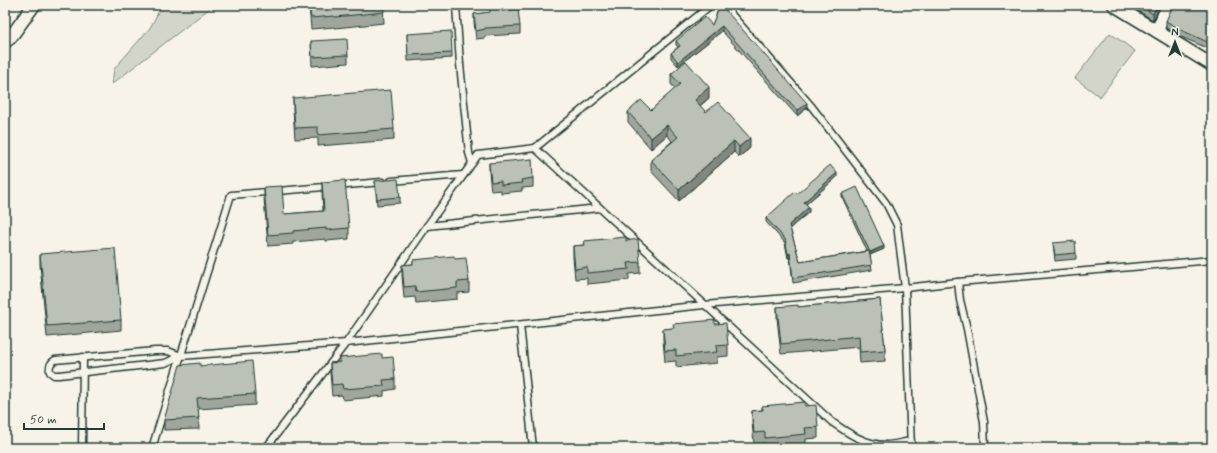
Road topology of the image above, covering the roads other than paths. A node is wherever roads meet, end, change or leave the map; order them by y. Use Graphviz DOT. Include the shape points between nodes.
graph roads {
  1 [pos="34,5"];
  2 [pos="456,5"];
  3 [pos="711,5"];
  4 [pos="723,5"];
  5 [pos="1114,5"];
  6 [pos="1168,5"];
  7 [pos="1157,31"];
  8 [pos="5,42"];
  9 [pos="1212,64"];
  10 [pos="534,148"];
  11 [pos="472,163"];
  12 [pos="463,175"];
  13 [pos="599,208"];
  14 [pos="427,226"];
  15 [pos="1212,260"];
  16 [pos="958,282"];
  17 [pos="905,288"];
  18 [pos="704,305"];
  19 [pos="520,325"];
  20 [pos="346,342"];
  21 [pos="181,356"];
  22 [pos="83,357"];
  23 [pos="83,372"];
  24 [pos="911,441"];
  25 [pos="82,448"];
  26 [pos="152,448"];
  27 [pos="266,448"];
  28 [pos="533,448"];
  29 [pos="911,448"];
  30 [pos="984,448"];
  1 -- 8 [label="street"];
  2 -- 11 [label="lane"];
  3 -- 10 [label="lane"];
  4 -- 17 [label="lane" via="812,107 886,203 897,225"];
  5 -- 7 [label="street"];
  6 -- 7 [label="street"];
  7 -- 9 [label="street"];
  10 -- 11 [label="lane" via="478,155"];
  10 -- 13 [label="lane"];
  11 -- 12 [label="lane"];
  12 -- 14 [label="lane"];
  12 -- 21 [label="lane" via="231,196"];
  13 -- 14 [label="lane"];
  13 -- 18 [label="lane"];
  14 -- 20 [label="lane"];
  15 -- 16 [label="lane"];
  16 -- 17 [label="lane"];
  16 -- 30 [label="lane" via="984,422"];
  17 -- 18 [label="lane"];
  17 -- 24 [label="lane"];
  18 -- 19 [label="lane"];
  18 -- 24 [label="lane" via="832,422 856,438 886,445"];
  19 -- 20 [label="lane"];
  19 -- 28 [label="lane"];
  20 -- 21 [label="lane"];
  20 -- 27 [label="lane"];
  21 -- 22 [label="lane" via="168,351 155,351"];
  21 -- 23 [label="lane" via="165,363"];
  21 -- 26 [label="lane"];
  22 -- 23 [label="lane"];
  22 -- 23 [label="lane" via="56,360 51,362 49,367 54,375"];
  23 -- 25 [label="lane"];
  24 -- 29 [label="lane"];
}
